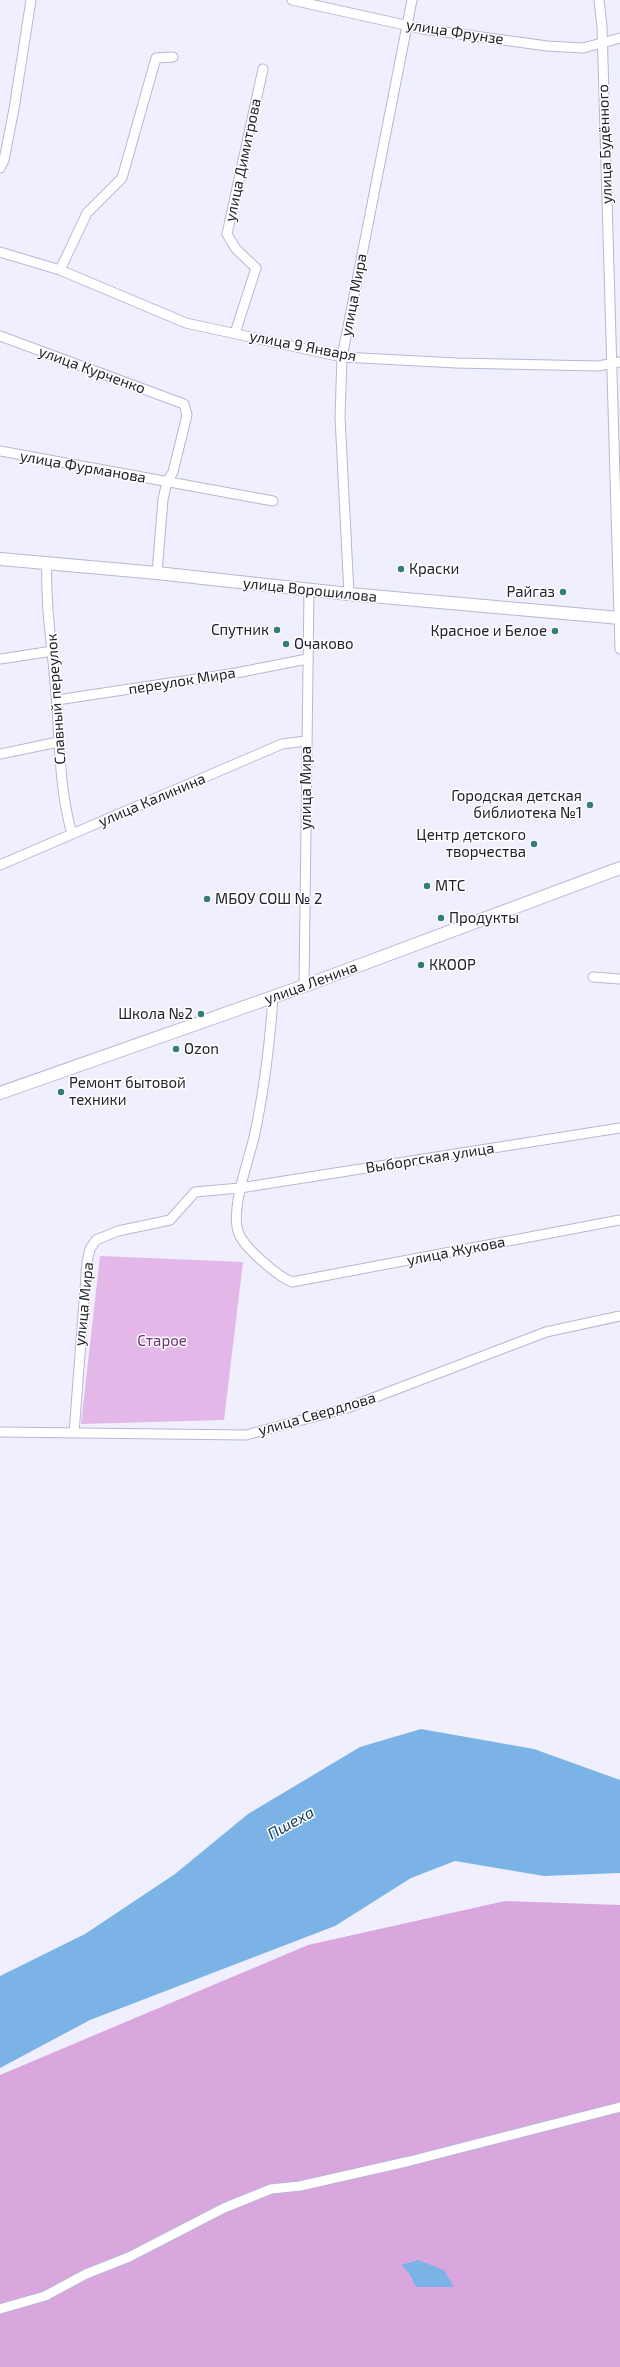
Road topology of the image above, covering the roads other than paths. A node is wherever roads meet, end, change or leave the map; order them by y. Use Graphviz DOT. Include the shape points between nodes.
graph roads {
  1 [pos="31,0"];
  2 [pos="292,0"];
  3 [pos="412,0"];
  4 [pos="599,0"];
  5 [pos="408,26"];
  6 [pos="620,38"];
  7 [pos="601,42"];
  8 [pos="172,57"];
  9 [pos="263,69"];
  10 [pos="0,168"];
  11 [pos="0,252"];
  12 [pos="60,270"];
  13 [pos="235,333"];
  14 [pos="0,336"];
  15 [pos="342,357"];
  16 [pos="616,362"];
  17 [pos="0,451"];
  18 [pos="167,482"];
  19 [pos="273,501"];
  20 [pos="0,559"];
  21 [pos="48,562"];
  22 [pos="157,573"];
  23 [pos="309,590"];
  24 [pos="349,594"];
  25 [pos="619,618"];
  26 [pos="620,649"];
  27 [pos="53,650"];
  28 [pos="0,659"];
  29 [pos="307,659"];
  30 [pos="57,700"];
  31 [pos="306,741"];
  32 [pos="58,742"];
  33 [pos="0,754"];
  34 [pos="72,834"];
  35 [pos="0,866"];
  36 [pos="620,868"];
  37 [pos="593,977"];
  38 [pos="620,978"];
  39 [pos="304,986"];
  40 [pos="273,997"];
  41 [pos="0,1093"];
  42 [pos="620,1128"];
  43 [pos="240,1188"];
  44 [pos="620,1220"];
  45 [pos="620,1316"];
  46 [pos="0,1432"];
  47 [pos="74,1433"];
  48 [pos="620,2107"];
  49 [pos="0,2309"];
  1 -- 10 [label="street" via="14,109 4,160"];
  2 -- 5 [label="street, улица Фрунзе"];
  3 -- 5 [label="street, улица Мира"];
  4 -- 7 [label="street, улица Будённого"];
  5 -- 7 [label="street, улица Фрунзе" via="547,46 583,48"];
  5 -- 15 [label="street, улица Мира"];
  6 -- 7 [label="street, улица Фрунзе"];
  7 -- 16 [label="street, улица Будённого"];
  8 -- 12 [label="street" via="156,58 122,178 87,213"];
  9 -- 13 [label="street, улица Димитрова" via="227,234 236,249 256,268"];
  11 -- 12 [label="street, улица 9 Января"];
  12 -- 13 [label="street, улица 9 Января" via="186,323"];
  13 -- 15 [label="street, улица 9 Января"];
  14 -- 18 [label="street, улица Курченко" via="184,404 187,416 173,472"];
  15 -- 16 [label="street, улица 9 Января" via="472,364 598,366"];
  15 -- 24 [label="street, улица Мира" via="340,417"];
  16 -- 25 [label="street, улица Будённого"];
  17 -- 18 [label="street, улица Фурманова"];
  18 -- 19 [label="street, улица Фурманова"];
  18 -- 22 [label="street" via="163,499"];
  20 -- 21 [label="main road, улица Ворошилова"];
  21 -- 22 [label="main road, улица Ворошилова"];
  21 -- 27 [label="street, Славный переулок" via="46,586"];
  22 -- 23 [label="main road, улица Ворошилова"];
  23 -- 24 [label="main road, улица Ворошилова"];
  23 -- 29 [label="street, улица Мира"];
  24 -- 25 [label="main road, улица Ворошилова"];
  25 -- 26 [label="street, улица Будённого"];
  27 -- 28 [label="street"];
  27 -- 30 [label="street, Славный переулок"];
  29 -- 30 [label="street, переулок Мира" via="236,673"];
  29 -- 31 [label="street, улица Мира"];
  30 -- 32 [label="street, Славный переулок"];
  31 -- 34 [label="street, улица Калинина" via="282,744"];
  31 -- 39 [label="street, улица Мира"];
  32 -- 33 [label="street"];
  32 -- 34 [label="street, Славный переулок"];
  34 -- 35 [label="street, улица Калинина"];
  36 -- 39 [label="main road, улица Ленина"];
  37 -- 38 [label="street"];
  39 -- 40 [label="main road, улица Ленина"];
  40 -- 41 [label="main road, улица Ленина"];
  40 -- 43 [label="street" via="255,1133"];
  42 -- 43 [label="street, Выборгская улица"];
  43 -- 44 [label="street, улица Жукова" via="236,1220 239,1234 280,1277 292,1282"];
  43 -- 47 [label="street, улица Мира" via="195,1192 170,1220 118,1231 96,1240 90,1249 78,1353"];
  45 -- 47 [label="street, улица Свердлова" via="546,1332 347,1408 246,1434"];
  46 -- 47 [label="street, улица Свердлова"];
  48 -- 49 [label="street" via="403,2163 300,2186 271,2189 224,2208 129,2257 86,2274 45,2296"];
}
